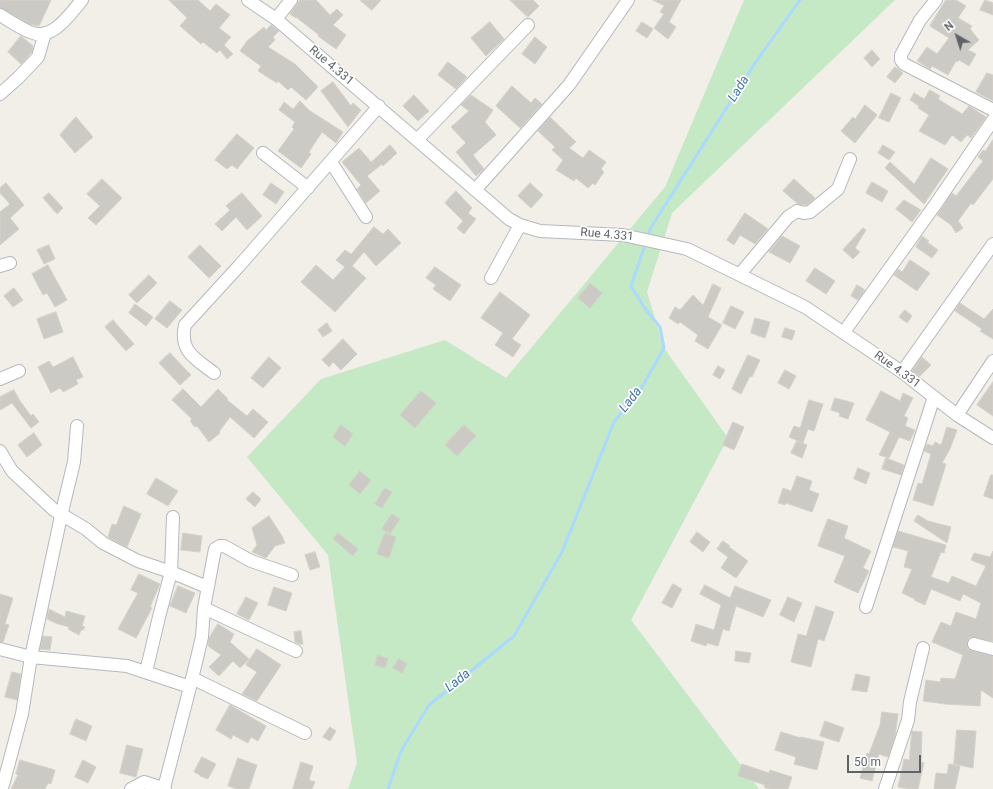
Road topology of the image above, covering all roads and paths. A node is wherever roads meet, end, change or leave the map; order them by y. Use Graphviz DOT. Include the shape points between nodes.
graph roads {
  1 [pos="82,0"];
  2 [pos="291,0"];
  3 [pos="628,0"];
  4 [pos="936,0"];
  5 [pos="252,1"];
  6 [pos="0,15"];
  7 [pos="276,19"];
  8 [pos="528,25"];
  9 [pos="45,33"];
  10 [pos="0,94"];
  11 [pos="379,106"];
  12 [pos="993,110"];
  13 [pos="993,120"];
  14 [pos="417,140"];
  15 [pos="263,153"];
  16 [pos="850,159"];
  17 [pos="331,162"];
  18 [pos="308,188"];
  19 [pos="475,190"];
  20 [pos="366,217"];
  21 [pos="520,225"];
  22 [pos="993,244"];
  23 [pos="740,274"];
  24 [pos="491,278"];
  25 [pos="844,332"];
  26 [pos="993,361"];
  27 [pos="19,371"];
  28 [pos="902,372"];
  29 [pos="214,374"];
  30 [pos="0,379"];
  31 [pos="934,397"];
  32 [pos="957,415"];
  33 [pos="77,426"];
  34 [pos="993,438"];
  35 [pos="0,451"];
  36 [pos="61,516"];
  37 [pos="173,517"];
  38 [pos="171,572"];
  39 [pos="292,575"];
  40 [pos="207,587"];
  41 [pos="866,607"];
  42 [pos="204,608"];
  43 [pos="974,644"];
  44 [pos="923,648"];
  45 [pos="0,649"];
  46 [pos="993,649"];
  47 [pos="296,651"];
  48 [pos="31,657"];
  49 [pos="146,672"];
  50 [pos="191,682"];
  51 [pos="305,733"];
  52 [pos="0,788"];
  53 [pos="132,789"];
  54 [pos="165,789"];
  55 [pos="885,789"];
  1 -- 9 [label="street" via="59,26"];
  2 -- 7 [label="street"];
  3 -- 19 [label="street" via="569,85"];
  4 -- 12 [label="street" via="920,20 901,60 904,64"];
  5 -- 7 [label="street, Rue 4.331"];
  6 -- 9 [label="street" via="31,33"];
  7 -- 11 [label="street, Rue 4.331"];
  8 -- 14 [label="street"];
  9 -- 10 [label="street" via="38,57"];
  11 -- 14 [label="street, Rue 4.331"];
  11 -- 17 [label="street"];
  13 -- 25 [label="street"];
  14 -- 19 [label="street, Rue 4.331"];
  15 -- 18 [label="street"];
  16 -- 23 [label="street" via="838,189 810,212 797,211 788,217"];
  17 -- 18 [label="street"];
  17 -- 20 [label="street"];
  18 -- 29 [label="street" via="185,325 182,336 188,352"];
  19 -- 21 [label="street, Rue 4.331" via="509,219"];
  21 -- 23 [label="street, Rue 4.331" via="540,231 624,234 686,249"];
  21 -- 24 [label="street"];
  22 -- 28 [label="street"];
  23 -- 25 [label="street, Rue 4.331" via="805,307"];
  25 -- 28 [label="street, Rue 4.331"];
  26 -- 32 [label="street"];
  27 -- 30 [label="street"];
  28 -- 31 [label="street, Rue 4.331"];
  31 -- 32 [label="street, Rue 4.331"];
  31 -- 41 [label="street"];
  32 -- 34 [label="street, Rue 4.331"];
  33 -- 36 [label="street" via="74,462"];
  35 -- 36 [label="street" via="12,471"];
  36 -- 38 [label="street" via="138,561"];
  36 -- 48 [label="street"];
  37 -- 38 [label="street"];
  38 -- 40 [label="street"];
  38 -- 49 [label="street"];
  39 -- 40 [label="street" via="251,561 220,546 215,549"];
  40 -- 42 [label="street"];
  42 -- 47 [label="street"];
  42 -- 50 [label="street" via="202,637"];
  43 -- 46 [label="street"];
  44 -- 55 [label="street" via="908,720"];
  45 -- 48 [label="street"];
  48 -- 49 [label="street" via="127,666"];
  48 -- 52 [label="street" via="22,714"];
  49 -- 50 [label="street"];
  50 -- 51 [label="street"];
  50 -- 54 [label="street"];
  53 -- 54 [label="street" via="144,782"];
}
